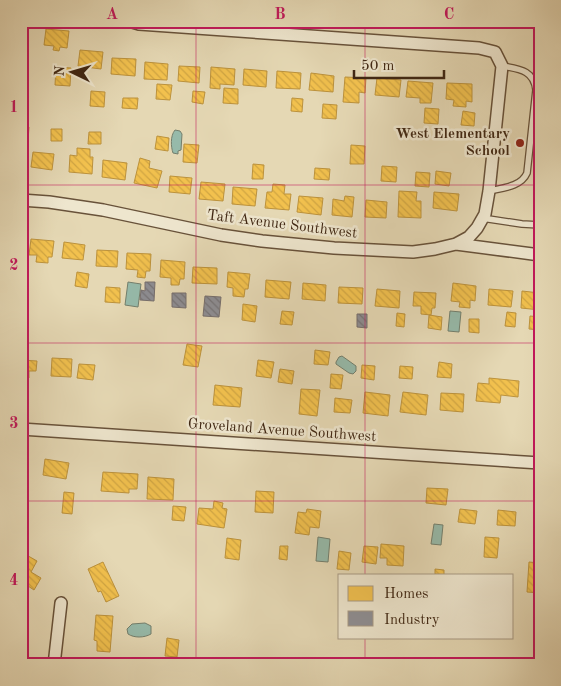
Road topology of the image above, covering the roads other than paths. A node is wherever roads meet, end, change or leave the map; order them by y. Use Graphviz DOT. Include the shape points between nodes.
graph roads {
  1 [pos="129,21"];
  2 [pos="500,61"];
  3 [pos="489,192"];
  4 [pos="21,200"];
  5 [pos="482,218"];
  6 [pos="540,225"];
  7 [pos="456,244"];
  8 [pos="540,255"];
  9 [pos="21,428"];
  10 [pos="540,463"];
  11 [pos="61,604"];
  12 [pos="54,665"];
  1 -- 2 [label="street" via="479,48 495,52"];
  2 -- 3 [label="street"];
  2 -- 3 [label="lane" via="529,74 535,81 536,90 527,173 518,184"];
  3 -- 5 [label="street"];
  4 -- 7 [label="street, Taft Avenue Southwest" via="103,210 235,237 334,248 413,252"];
  5 -- 6 [label="lane"];
  5 -- 7 [label="street" via="473,232"];
  7 -- 8 [label="street, Taft Avenue Southwest"];
  9 -- 10 [label="street, Groveland Avenue Southwest"];
  11 -- 12 [label="street"];
}
